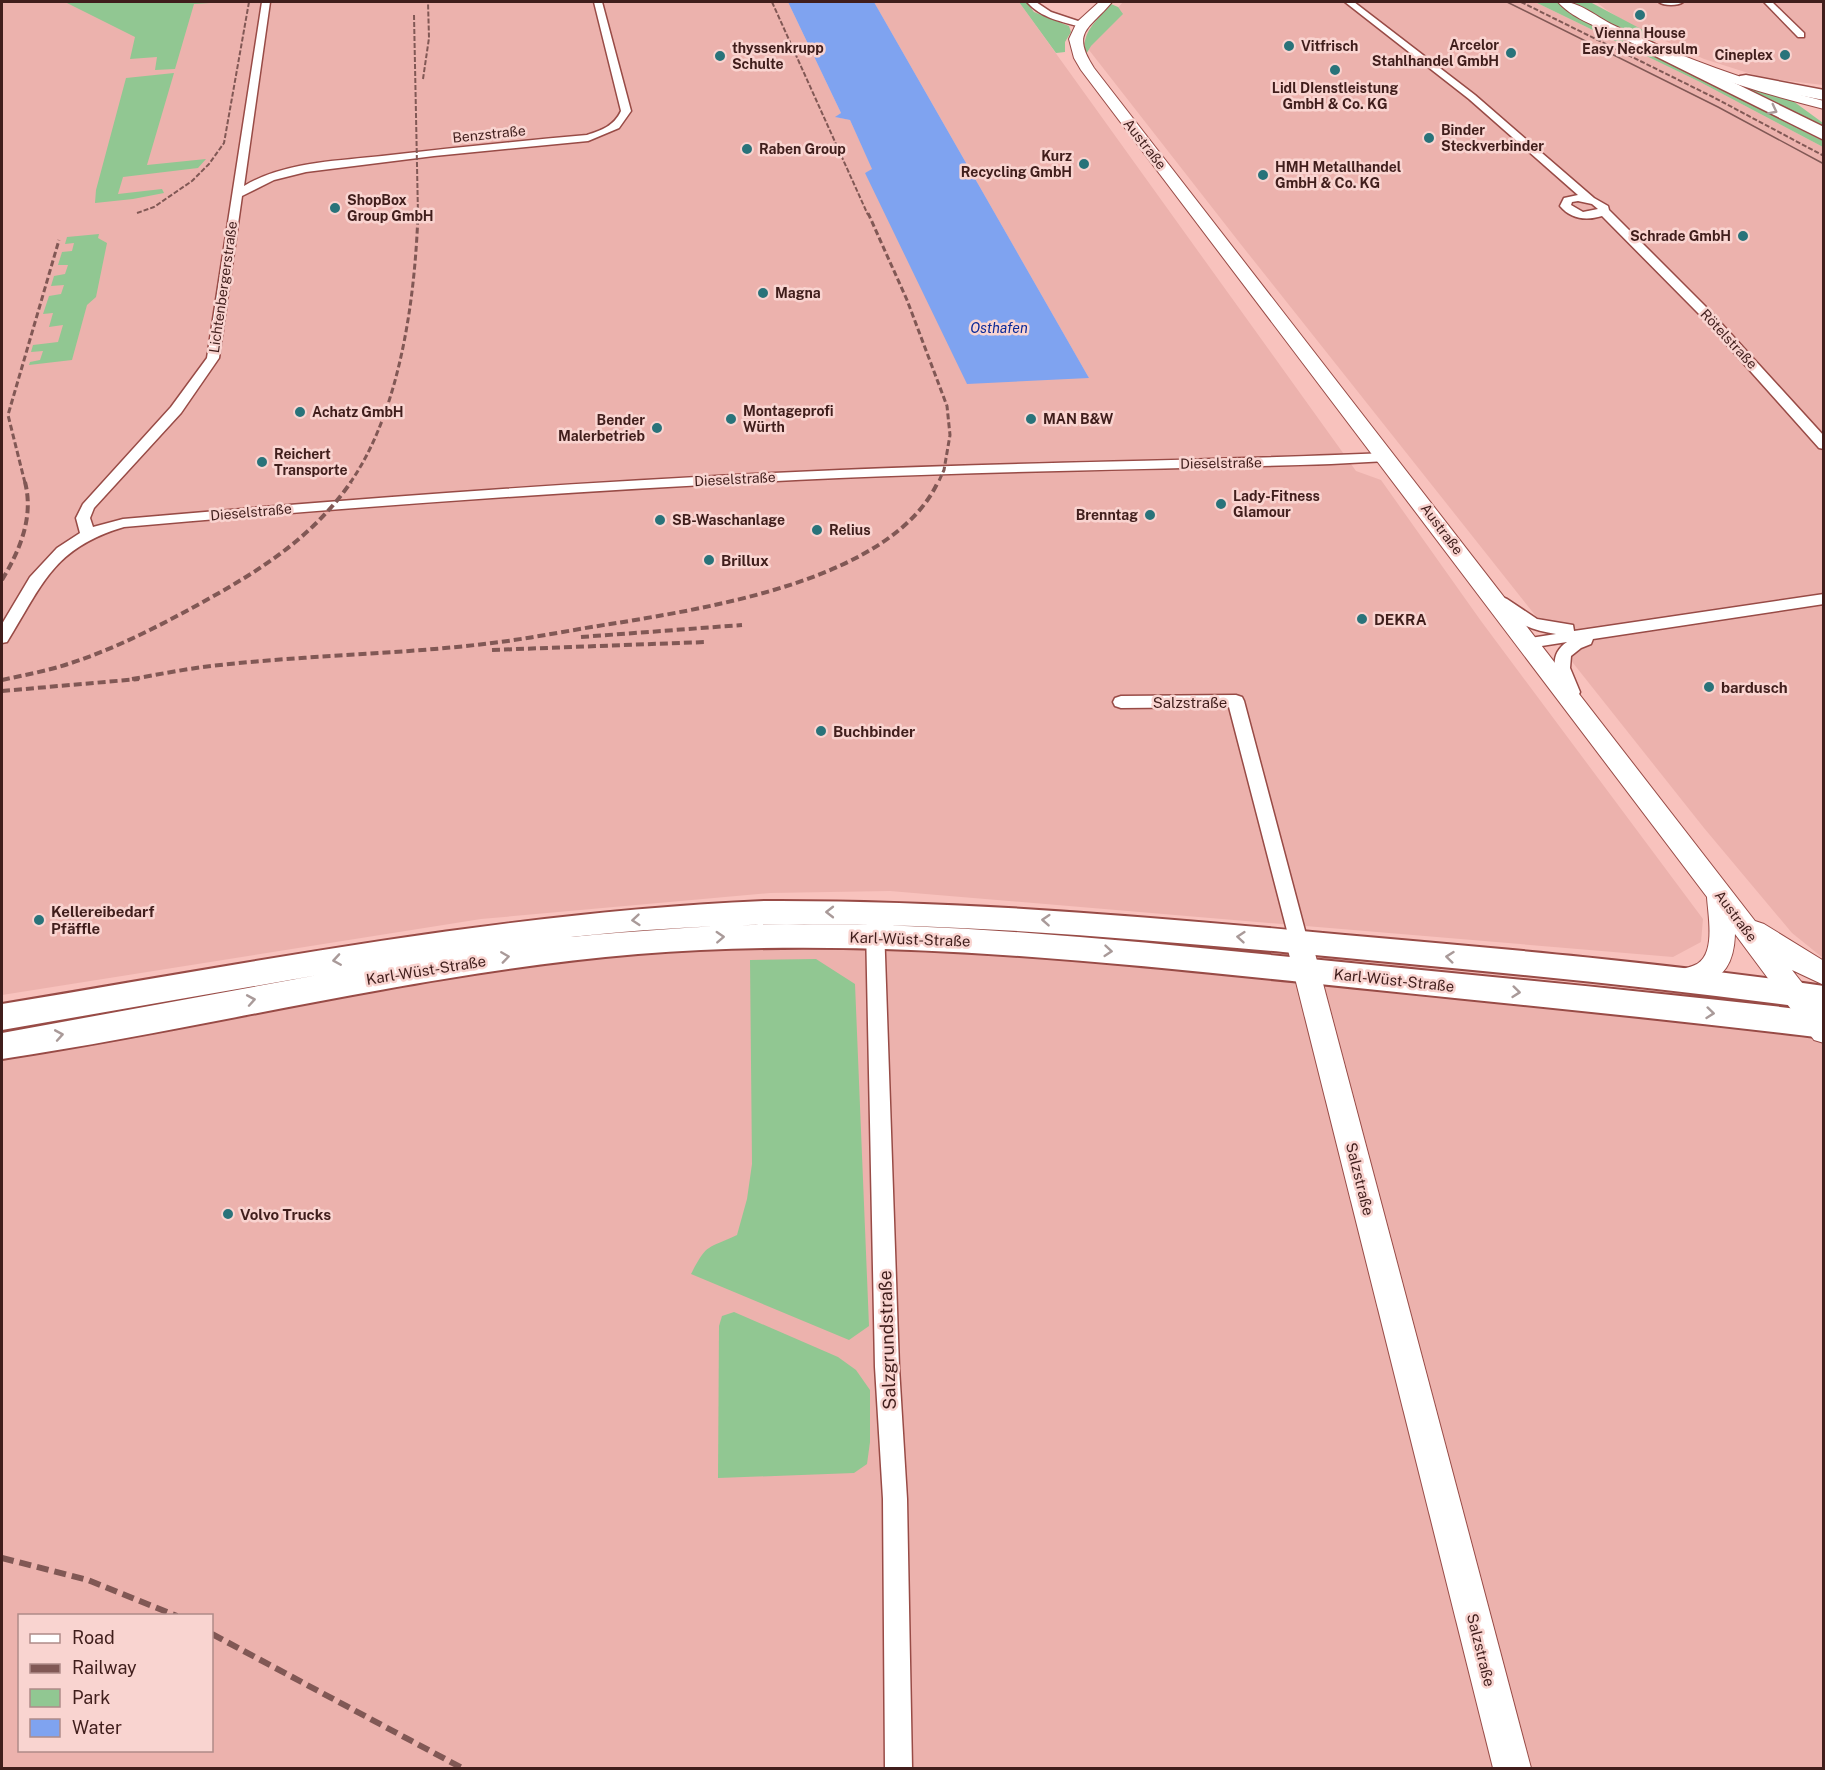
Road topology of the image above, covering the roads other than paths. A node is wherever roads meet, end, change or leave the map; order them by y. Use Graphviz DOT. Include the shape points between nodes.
graph roads {
  1 [pos="266,2"];
  2 [pos="598,2"];
  3 [pos="1031,2"];
  4 [pos="1106,2"];
  5 [pos="1349,2"];
  6 [pos="1564,2"];
  7 [pos="1573,2"];
  8 [pos="1586,2"];
  9 [pos="1663,2"];
  10 [pos="1679,2"];
  11 [pos="1768,2"];
  12 [pos="1594,14"];
  13 [pos="1082,24"];
  14 [pos="1801,35"];
  15 [pos="1647,45"];
  16 [pos="1746,80"];
  17 [pos="1824,95"];
  18 [pos="1824,104"];
  19 [pos="1824,135"];
  20 [pos="1563,177"];
  21 [pos="237,195"];
  22 [pos="1572,199"];
  23 [pos="1589,199"];
  24 [pos="1603,212"];
  25 [pos="1589,216"];
  26 [pos="1628,238"];
  27 [pos="1824,445"];
  28 [pos="1387,457"];
  29 [pos="87,533"];
  30 [pos="1488,590"];
  31 [pos="1824,599"];
  32 [pos="1804,603"];
  33 [pos="1824,605"];
  34 [pos="1626,629"];
  35 [pos="2,638"];
  36 [pos="1529,643"];
  37 [pos="1121,702"];
  38 [pos="1586,718"];
  39 [pos="1720,896"];
  40 [pos="1736,918"];
  41 [pos="875,924"];
  42 [pos="1302,956"];
  43 [pos="1824,974"];
  44 [pos="1679,980"];
  45 [pos="1817,1014"];
  46 [pos="2,1017"];
  47 [pos="2,1046"];
  48 [pos="899,1768"];
  49 [pos="1512,1768"];
  1 -- 21 [label="street, Lichtenbergerstraße"];
  2 -- 21 [label="street, Benzstraße" via="626,111 613,129 588,138 418,154 280,174 254,183"];
  3 -- 13 [label="street" via="1044,12"];
  4 -- 13 [label="main road"];
  5 -- 20 [label="street" via="1442,72"];
  6 -- 15 [label="main road"];
  7 -- 12 [label="main road"];
  8 -- 12 [label="main road"];
  9 -- 10 [label="street"];
  11 -- 14 [label="street"];
  12 -- 16 [label="main road" via="1651,43"];
  13 -- 28 [label="main road, Austraße" via="1075,47 1088,70"];
  15 -- 18 [label="main road" via="1729,78"];
  15 -- 19 [label="highway, one-way"];
  16 -- 17 [label="highway"];
  16 -- 18 [label="main road"];
  20 -- 22 [label="street"];
  20 -- 23 [label="street"];
  21 -- 29 [label="street, Lichtenbergerstraße" via="213,358 176,410 88,507 82,518"];
  22 -- 23 [label="street"];
  22 -- 25 [label="street, Rötelstraße" via="1564,204 1567,209"];
  23 -- 24 [label="street, Rötelstraße" via="1601,205"];
  24 -- 25 [label="street"];
  24 -- 26 [label="street, Rötelstraße"];
  25 -- 26 [label="street, Rötelstraße"];
  26 -- 27 [label="street, Rötelstraße" via="1706,314"];
  28 -- 29 [label="street, Dieselstraße" via="944,470 521,491 123,523"];
  28 -- 30 [label="main road, Austraße"];
  29 -- 35 [label="street" via="60,552 32,585"];
  30 -- 34 [label="street" via="1518,616 1546,629"];
  30 -- 36 [label="main road, Austraße"];
  31 -- 32 [label="street"];
  32 -- 33 [label="street"];
  32 -- 34 [label="street"];
  34 -- 36 [label="street"];
  34 -- 38 [label="street" via="1576,643 1561,659 1563,675"];
  36 -- 38 [label="main road, Austraße"];
  37 -- 42 [label="street, Salzstraße" via="1236,702"];
  38 -- 39 [label="main road, Austraße"];
  39 -- 40 [label="main road, Austraße"];
  39 -- 44 [label="main road" via="1722,940 1715,963 1707,972"];
  40 -- 43 [label="main road"];
  40 -- 45 [label="main road, Austraße"];
  41 -- 42 [label="main road, Karl-Wüst-Straße" via="1059,946"];
  41 -- 46 [label="main road, Karl-Wüst-Straße, one-way" via="697,915 576,924 477,937"];
  47 -- 41 [label="main road, Karl-Wüst-Straße, one-way" via="512,956"];
  41 -- 48 [label="street, Salzgrundstraße" via="887,1367 895,1499"];
  44 -- 42 [label="main road, Karl-Wüst-Straße, one-way"];
  42 -- 45 [label="main road, Karl-Wüst-Straße, one-way"];
  42 -- 49 [label="main road, Salzstraße"];
  44 -- 45 [label="main road, Karl-Wüst-Straße"];
}
